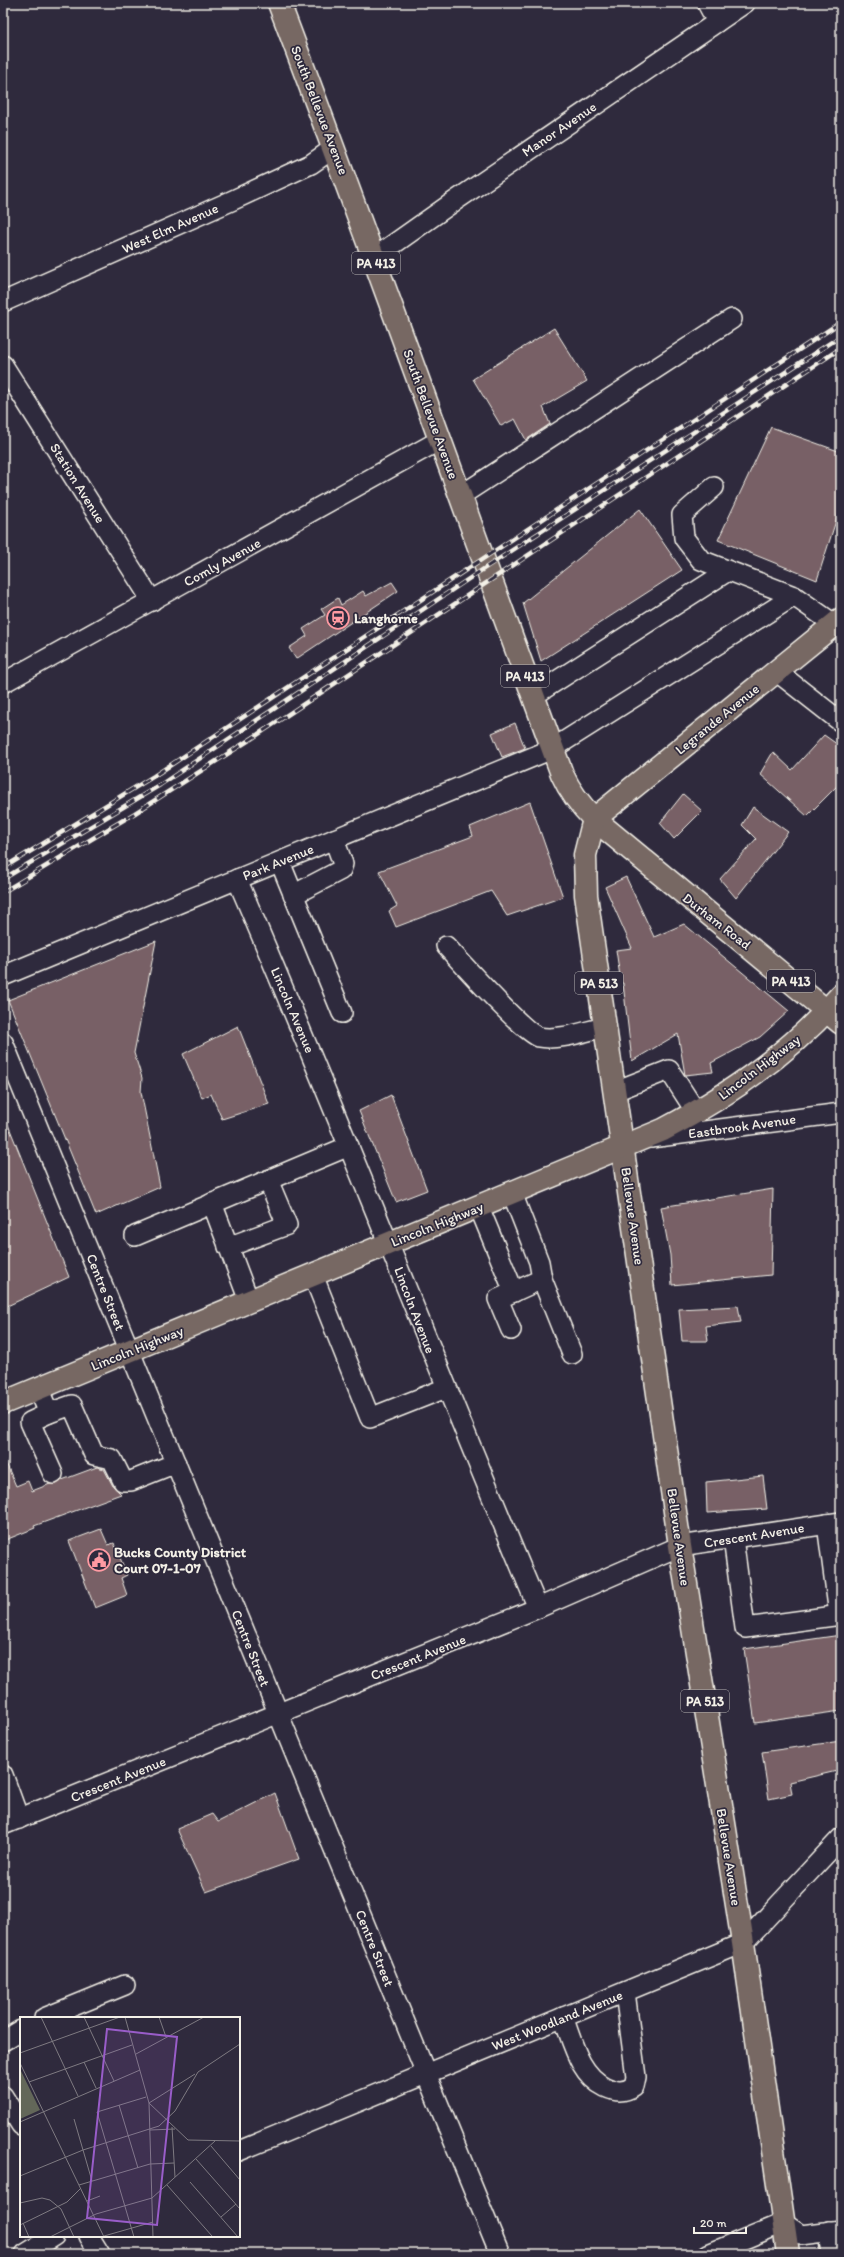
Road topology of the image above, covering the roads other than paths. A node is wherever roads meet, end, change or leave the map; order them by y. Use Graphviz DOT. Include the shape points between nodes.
graph roads {
  1 [pos="279,3"];
  2 [pos="707,3"];
  3 [pos="745,3"];
  4 [pos="717,22"];
  5 [pos="334,148"];
  6 [pos="374,258"];
  7 [pos="3,302"];
  8 [pos="732,319"];
  9 [pos="3,365"];
  10 [pos="440,440"];
  11 [pos="714,487"];
  12 [pos="460,496"];
  13 [pos="728,571"];
  14 [pos="794,596"];
  15 [pos="152,601"];
  16 [pos="837,622"];
  17 [pos="776,671"];
  18 [pos="3,683"];
  19 [pos="533,696"];
  20 [pos="841,722"];
  21 [pos="552,749"];
  22 [pos="594,819"];
  23 [pos="334,839"];
  24 [pos="280,862"];
  25 [pos="236,880"];
  26 [pos="293,895"];
  27 [pos="446,946"];
  28 [pos="3,976"];
  29 [pos="841,995"];
  30 [pos="342,1013"];
  31 [pos="834,1017"];
  32 [pos="605,1027"];
  33 [pos="3,1042"];
  34 [pos="615,1091"];
  35 [pos="696,1112"];
  36 [pos="841,1113"];
  37 [pos="632,1144"];
  38 [pos="349,1146"];
  39 [pos="268,1180"];
  40 [pos="512,1193"];
  41 [pos="212,1203"];
  42 [pos="479,1207"];
  43 [pos="135,1236"];
  44 [pos="389,1244"];
  45 [pos="228,1247"];
  46 [pos="312,1275"];
  47 [pos="542,1279"];
  48 [pos="514,1292"];
  49 [pos="249,1301"];
  50 [pos="511,1330"];
  51 [pos="130,1351"];
  52 [pos="572,1354"];
  53 [pos="38,1388"];
  54 [pos="446,1388"];
  55 [pos="3,1403"];
  56 [pos="49,1413"];
  57 [pos="176,1463"];
  58 [pos="52,1474"];
  59 [pos="834,1523"];
  60 [pos="733,1538"];
  61 [pos="680,1546"];
  62 [pos="538,1608"];
  63 [pos="840,1615"];
  64 [pos="278,1713"];
  65 [pos="3,1775"];
  66 [pos="11,1822"];
  67 [pos="841,1838"];
  68 [pos="743,1943"];
  69 [pos="125,1985"];
  70 [pos="625,1992"];
  71 [pos="46,2017"];
  72 [pos="562,2017"];
  73 [pos="20,2031"];
  74 [pos="3,2041"];
  75 [pos="426,2075"];
  76 [pos="3,2096"];
  77 [pos="20,2123"];
  78 [pos="240,2151"];
  79 [pos="783,2223"];
  80 [pos="835,2231"];
  81 [pos="52,2237"];
  82 [pos="90,2237"];
  83 [pos="25,2254"];
  84 [pos="100,2254"];
  85 [pos="500,2254"];
  86 [pos="708,2254"];
  87 [pos="788,2254"];
  88 [pos="832,2254"];
  1 -- 5 [label="main road, South Bellevue Avenue / PA 413"];
  2 -- 4 [label="street"];
  3 -- 4 [label="street, Manor Avenue"];
  4 -- 6 [label="street, Manor Avenue"];
  5 -- 6 [label="main road, South Bellevue Avenue / PA 413"];
  5 -- 7 [label="street, West Elm Avenue" via="311,164"];
  6 -- 10 [label="main road, South Bellevue Avenue / PA 413"];
  8 -- 12 [label="street"];
  9 -- 15 [label="street, Station Avenue"];
  10 -- 12 [label="main road, South Bellevue Avenue / PA 413"];
  10 -- 15 [label="street, Comly Avenue"];
  11 -- 13 [label="street" via="682,515 684,538 701,560"];
  12 -- 19 [label="main road, South Bellevue Avenue / PA 413"];
  13 -- 14 [label="street"];
  13 -- 19 [label="street"];
  14 -- 16 [label="street"];
  14 -- 21 [label="street, Park Avenue"];
  15 -- 18 [label="street, Comly Avenue"];
  16 -- 17 [label="main road, Legrande Avenue"];
  17 -- 20 [label="street"];
  17 -- 22 [label="main road, Legrande Avenue"];
  19 -- 21 [label="main road, South Bellevue Avenue / PA 413"];
  21 -- 22 [label="main road, South Bellevue Avenue / PA 413" via="570,791"];
  21 -- 23 [label="street, Park Avenue"];
  22 -- 31 [label="main road, Durham Road / PA 413"];
  22 -- 32 [label="main road, Bellevue Avenue / PA 513" via="585,855 585,875"];
  23 -- 24 [label="street, Park Avenue"];
  23 -- 26 [label="street" via="343,864 341,870"];
  24 -- 25 [label="street, Park Avenue"];
  24 -- 26 [label="street"];
  25 -- 28 [label="street, Park Avenue"];
  25 -- 38 [label="street, Lincoln Avenue"];
  26 -- 30 [label="street"];
  27 -- 32 [label="street" via="529,1032 538,1037 550,1038"];
  29 -- 31 [label="main road, Lincoln Highway"];
  31 -- 35 [label="main road, Lincoln Highway" via="755,1074"];
  32 -- 34 [label="main road, Bellevue Avenue / PA 513"];
  33 -- 51 [label="street, Centre Street"];
  34 -- 35 [label="street" via="669,1070"];
  34 -- 37 [label="main road, Bellevue Avenue / PA 513"];
  35 -- 37 [label="main road, Lincoln Highway"];
  36 -- 37 [label="street, Eastbrook Avenue"];
  37 -- 40 [label="main road, Lincoln Highway"];
  37 -- 61 [label="main road, Bellevue Avenue / PA 513"];
  38 -- 39 [label="street"];
  38 -- 44 [label="street, Lincoln Avenue"];
  39 -- 41 [label="street"];
  39 -- 45 [label="street" via="287,1225"];
  40 -- 42 [label="main road, Lincoln Highway"];
  40 -- 47 [label="street" via="540,1262"];
  41 -- 43 [label="street"];
  41 -- 45 [label="street"];
  42 -- 44 [label="main road, Lincoln Highway"];
  42 -- 48 [label="street"];
  44 -- 46 [label="main road, Lincoln Highway"];
  44 -- 54 [label="street, Lincoln Avenue"];
  45 -- 49 [label="street"];
  46 -- 49 [label="main road, Lincoln Highway"];
  46 -- 54 [label="street" via="370,1418"];
  47 -- 48 [label="street"];
  47 -- 52 [label="street"];
  48 -- 50 [label="street" via="498,1299"];
  49 -- 51 [label="main road, Lincoln Highway"];
  51 -- 53 [label="main road, Lincoln Highway"];
  51 -- 57 [label="street, Centre Street"];
  53 -- 55 [label="main road, Lincoln Highway"];
  53 -- 56 [label="street"];
  54 -- 62 [label="street, Lincoln Avenue"];
  56 -- 57 [label="street" via="72,1405 94,1455 112,1459 123,1481 131,1481"];
  56 -- 58 [label="street" via="30,1422"];
  57 -- 64 [label="street, Centre Street"];
  59 -- 60 [label="street, Crescent Avenue"];
  59 -- 63 [label="street"];
  60 -- 61 [label="street, Crescent Avenue"];
  60 -- 63 [label="street" via="745,1628"];
  61 -- 62 [label="street, Crescent Avenue"];
  61 -- 68 [label="main road, Bellevue Avenue / PA 513"];
  62 -- 64 [label="street, Crescent Avenue"];
  64 -- 66 [label="street, Crescent Avenue"];
  64 -- 75 [label="street, Centre Street"];
  65 -- 66 [label="street"];
  67 -- 68 [label="street, West Woodland Avenue"];
  68 -- 70 [label="street, West Woodland Avenue"];
  68 -- 79 [label="main road, Bellevue Avenue / PA 513"];
  69 -- 71 [label="street"];
  70 -- 72 [label="street, West Woodland Avenue"];
  70 -- 72 [label="street" via="636,2077 634,2086 627,2091 614,2091 594,2081 584,2070"];
  72 -- 75 [label="street, West Woodland Avenue"];
  73 -- 74 [label="street"];
  75 -- 78 [label="street, West Woodland Avenue"];
  75 -- 85 [label="street, Centre Street"];
  76 -- 77 [label="street"];
  79 -- 80 [label="street" via="801,2235"];
  79 -- 86 [label="street"];
  79 -- 87 [label="main road, Bellevue Avenue / PA 513"];
  80 -- 88 [label="street"];
  81 -- 83 [label="street"];
  82 -- 84 [label="street"];
}
